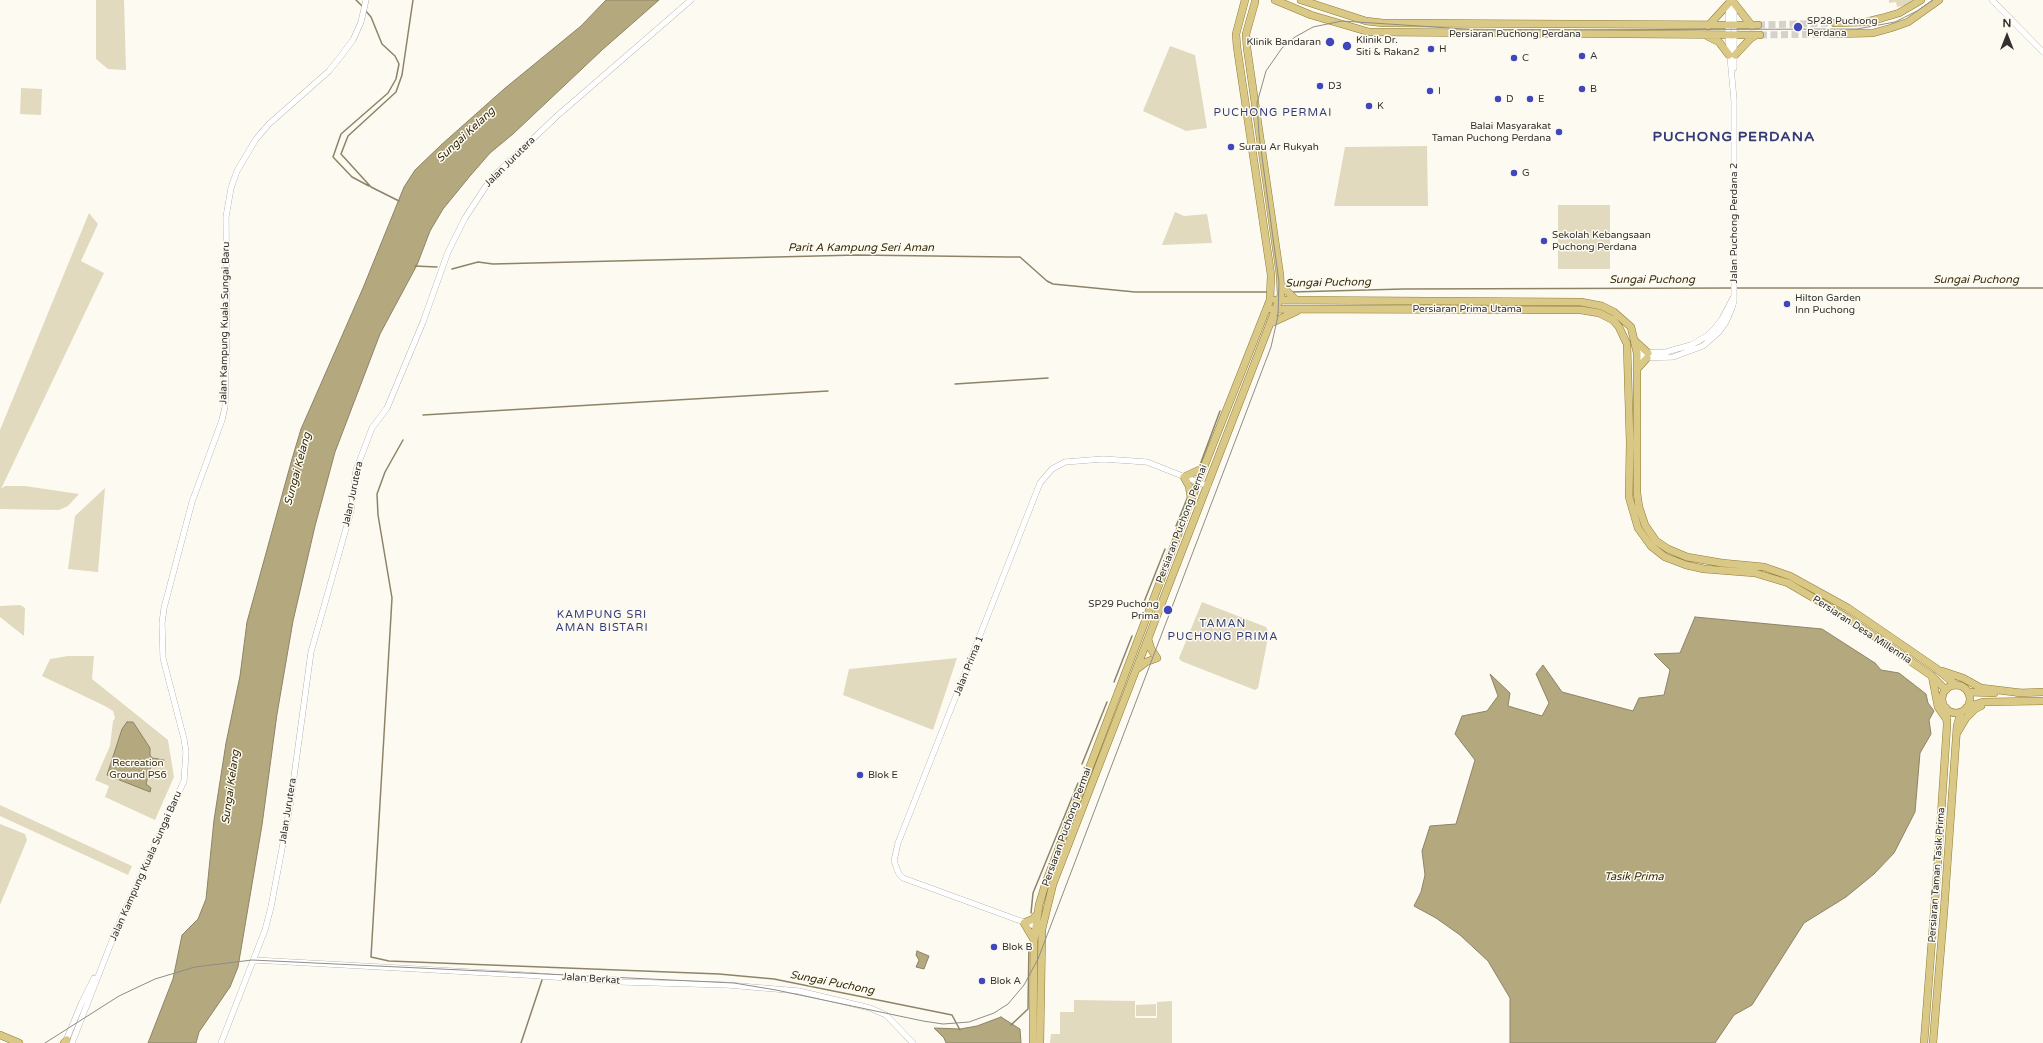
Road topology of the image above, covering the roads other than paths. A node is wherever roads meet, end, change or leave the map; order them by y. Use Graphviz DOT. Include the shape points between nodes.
graph roads {
  1 [pos="691,0"];
  2 [pos="1252,0"];
  3 [pos="1275,0"];
  4 [pos="1301,0"];
  5 [pos="1921,0"];
  6 [pos="1939,0"];
  7 [pos="1992,0"];
  8 [pos="1731,1"];
  9 [pos="365,5"];
  10 [pos="1835,23"];
  11 [pos="1708,26"];
  12 [pos="1732,26"];
  13 [pos="1832,34"];
  14 [pos="1704,35"];
  15 [pos="1732,35"];
  16 [pos="2043,52"];
  17 [pos="1732,55"];
  18 [pos="1281,285"];
  19 [pos="1270,297"];
  20 [pos="1280,298"];
  21 [pos="1296,301"];
  22 [pos="1267,309"];
  23 [pos="1276,309"];
  24 [pos="1303,309"];
  25 [pos="1271,323"];
  26 [pos="1635,341"];
  27 [pos="1627,344"];
  28 [pos="1636,355"];
  29 [pos="1647,355"];
  30 [pos="1629,368"];
  31 [pos="1637,369"];
  32 [pos="1203,468"];
  33 [pos="1184,477"];
  34 [pos="1198,482"];
  35 [pos="1208,486"];
  36 [pos="1191,500"];
  37 [pos="1148,639"];
  38 [pos="1937,669"];
  39 [pos="1136,671"];
  40 [pos="1932,676"];
  41 [pos="1956,685"];
  42 [pos="1946,690"];
  43 [pos="1968,692"];
  44 [pos="2043,692"];
  45 [pos="2022,693"];
  46 [pos="2043,701"];
  47 [pos="2001,702"];
  48 [pos="1968,707"];
  49 [pos="1946,708"];
  50 [pos="1961,712"];
  51 [pos="1947,720"];
  52 [pos="1956,735"];
  53 [pos="1090,777"];
  54 [pos="1038,912"];
  55 [pos="1024,923"];
  56 [pos="1039,928"];
  57 [pos="1034,940"];
  58 [pos="254,960"];
  59 [pos="102,966"];
  60 [pos="0,1035"];
  61 [pos="67,1042"];
  62 [pos="18,1043"];
  63 [pos="221,1043"];
  64 [pos="913,1043"];
  65 [pos="1033,1043"];
  66 [pos="1040,1043"];
  67 [pos="1924,1043"];
  68 [pos="1933,1043"];
  1 -- 58 [label="street, Jalan Jurutera" via="496,174 465,218 448,252 423,322 387,408 372,428 356,470 351,511 311,652 290,806 271,907"];
  2 -- 18 [label="main road, Persiaran Puchong Permai" via="1246,34 1247,48"];
  2 -- 19 [label="main road, Persiaran Puchong Permai" via="1236,34 1271,275"];
  3 -- 14 [label="main road, Persiaran Puchong Perdana" via="1311,15 1369,32"];
  4 -- 11 [label="main road, Persiaran Puchong Perdana" via="1366,21 1383,23"];
  5 -- 10 [label="main road" via="1899,13 1882,18 1866,22"];
  6 -- 13 [label="main road" via="1908,22 1891,28 1873,33"];
  7 -- 16 [label="street"];
  8 -- 11 [label="main road"];
  8 -- 12 [label="street, Jalan Puchong Perdana 2"];
  8 -- 12 [label="main road, Persiaran Puchong Perdana" via="1755,25"];
  9 -- 59 [label="street, Jalan Kampung Kuala Sungai Baru" via="353,40 329,71 269,124 256,139 237,171 231,188 226,217 225,407 192,502 162,623 163,658 186,752 184,781"];
  11 -- 12 [label="main road, Persiaran Puchong Perdana"];
  12 -- 15 [label="street, Jalan Puchong Perdana 2"];
  14 -- 15 [label="main road, Persiaran Puchong Perdana"];
  14 -- 17 [label="main road" via="1719,42"];
  15 -- 17 [label="street, Jalan Puchong Perdana 2"];
  15 -- 17 [label="main road, Persiaran Puchong Perdana" via="1758,35"];
  17 -- 29 [label="street, Jalan Puchong Perdana 2" via="1733,295 1722,319 1707,336 1681,349"];
  18 -- 20 [label="main road, Persiaran Puchong Permai"];
  18 -- 21 [label="main road"];
  19 -- 20 [label="main road, Persiaran Prima Utama"];
  19 -- 22 [label="main road, Persiaran Puchong Permai"];
  20 -- 21 [label="main road, Persiaran Prima Utama"];
  20 -- 23 [label="main road, Persiaran Puchong Permai"];
  21 -- 26 [label="main road, Persiaran Prima Utama" via="1581,302 1602,306 1624,319 1631,327"];
  22 -- 23 [label="main road, Persiaran Prima Utama"];
  22 -- 32 [label="main road, Persiaran Puchong Permai"];
  23 -- 24 [label="main road, Persiaran Prima Utama"];
  23 -- 25 [label="main road, Persiaran Puchong Permai"];
  24 -- 25 [label="main road"];
  24 -- 27 [label="main road, Persiaran Prima Utama" via="1581,310 1599,313 1613,320"];
  25 -- 35 [label="main road, Persiaran Puchong Permai"];
  26 -- 28 [label="main road, Persiaran Prima Utama"];
  26 -- 29 [label="main road"];
  27 -- 28 [label="main road"];
  27 -- 30 [label="main road, Persiaran Prima Utama"];
  28 -- 29 [label="street, Jalan Puchong Perdana 2"];
  28 -- 30 [label="main road"];
  28 -- 31 [label="main road, Persiaran Desa Millennia"];
  29 -- 31 [label="main road"];
  30 -- 40 [label="main road, Persiaran Desa Millennia" via="1629,497 1638,528 1651,546 1665,557 1686,565 1755,573 1788,583 1846,617"];
  31 -- 38 [label="main road, Persiaran Desa Millennia" via="1637,493 1645,525 1656,541 1687,557 1764,567 1790,576 1848,608"];
  32 -- 33 [label="main road"];
  32 -- 34 [label="main road, Persiaran Puchong Permai"];
  33 -- 34 [label="street, Jalan Prima 1"];
  33 -- 36 [label="main road" via="1189,486"];
  33 -- 55 [label="street, Jalan Prima 1" via="1147,462 1088,460 1065,462 1052,469 1040,483 898,843 894,861 903,878"];
  34 -- 35 [label="street, Jalan Prima 1"];
  34 -- 36 [label="main road, Persiaran Puchong Permai"];
  35 -- 37 [label="main road, Persiaran Puchong Permai"];
  36 -- 53 [label="main road, Persiaran Puchong Permai"];
  37 -- 39 [label="main road, Persiaran Puchong Permai"];
  37 -- 39 [label="main road" via="1157,658 1146,662"];
  38 -- 41 [label="main road, Persiaran Desa Millennia"];
  38 -- 45 [label="main road" via="1963,678 1981,688"];
  39 -- 53 [label="main road, Persiaran Puchong Permai"];
  40 -- 42 [label="main road, Persiaran Desa Millennia"];
  40 -- 51 [label="main road" via="1938,707"];
  41 -- 42 [label="main road"];
  41 -- 43 [label="main road"];
  42 -- 49 [label="main road" via="1943,701"];
  43 -- 45 [label="main road"];
  43 -- 48 [label="main road"];
  44 -- 45 [label="main road"];
  46 -- 47 [label="main road"];
  47 -- 48 [label="main road" via="1983,702"];
  47 -- 52 [label="main road" via="1975,709"];
  48 -- 50 [label="main road"];
  49 -- 50 [label="main road" via="1953,712"];
  49 -- 51 [label="main road, Persiaran Taman Tasik Prima"];
  50 -- 52 [label="main road, Persiaran Taman Tasik Prima"];
  51 -- 67 [label="main road, Persiaran Taman Tasik Prima"];
  52 -- 68 [label="main road, Persiaran Taman Tasik Prima"];
  53 -- 54 [label="main road, Persiaran Puchong Permai" via="1048,876"];
  53 -- 56 [label="main road, Persiaran Puchong Permai"];
  54 -- 55 [label="main road" via="1033,919"];
  54 -- 56 [label="main road, Persiaran Puchong Permai"];
  55 -- 56 [label="street, Jalan Prima 1"];
  55 -- 57 [label="main road"];
  56 -- 57 [label="main road, Persiaran Puchong Permai"];
  56 -- 66 [label="main road, Persiaran Puchong Permai"];
  57 -- 65 [label="main road, Persiaran Puchong Permai"];
  58 -- 63 [label="street, Jalan Jurutera"];
  58 -- 64 [label="street, Jalan Berkat" via="526,974 622,982 728,985 799,992 870,1008 886,1016"];
  59 -- 61 [label="street" via="82,1002"];
  59 -- 61 [label="street, Jalan Kampung Kuala Sungai Baru" via="80,1023"];
  60 -- 62 [label="main road"];
}
